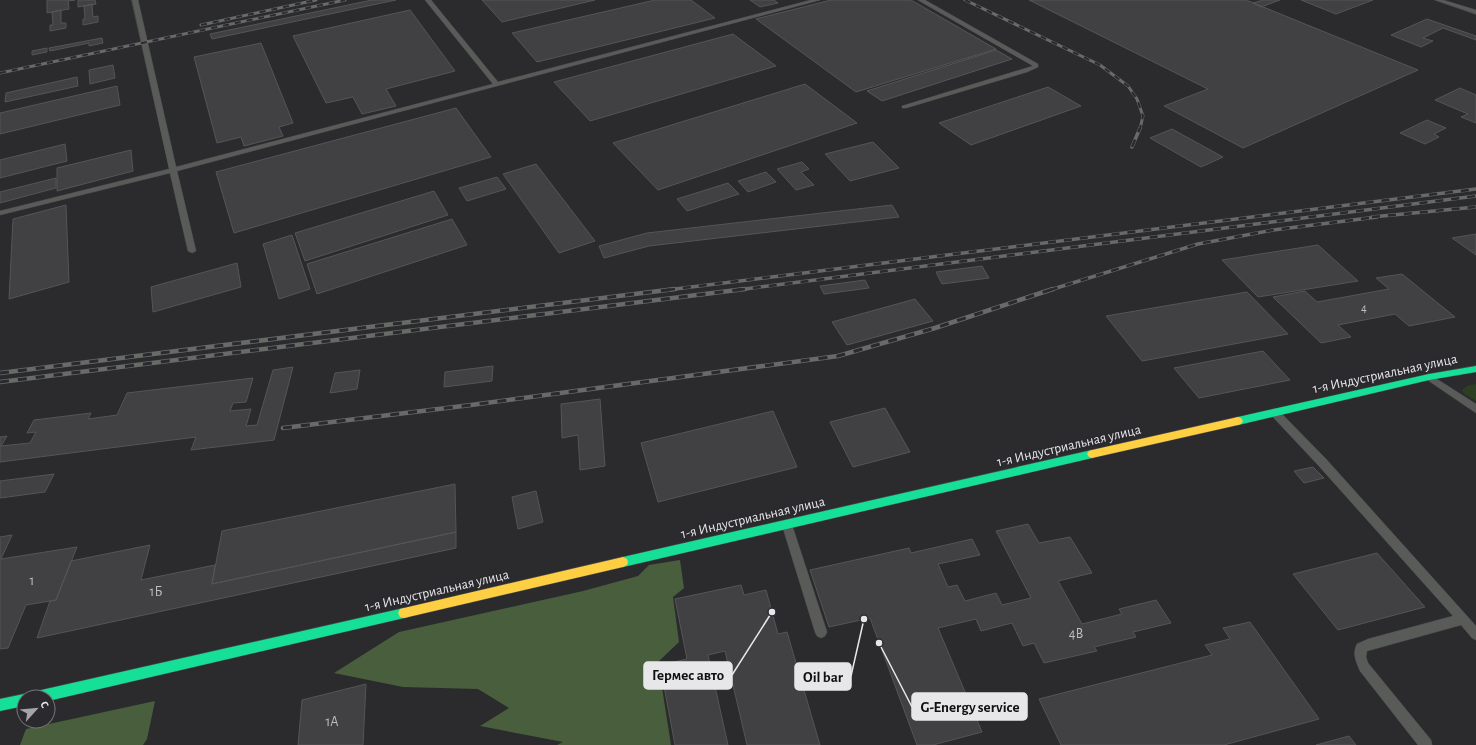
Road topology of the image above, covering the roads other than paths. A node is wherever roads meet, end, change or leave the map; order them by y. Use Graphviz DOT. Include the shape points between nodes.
graph roads {
  1 [pos="135,0"];
  2 [pos="428,0"];
  3 [pos="817,0"];
  4 [pos="921,0"];
  5 [pos="1438,0"];
  6 [pos="1476,12"];
  7 [pos="497,84"];
  8 [pos="904,107"];
  9 [pos="173,170"];
  10 [pos="0,213"];
  11 [pos="192,251"];
  12 [pos="1476,369"];
  13 [pos="1429,377"];
  14 [pos="1476,409"];
  15 [pos="1275,413"];
  16 [pos="787,525"];
  17 [pos="1463,619"];
  18 [pos="821,632"];
  19 [pos="1476,634"];
  20 [pos="56,693"];
  21 [pos="16,702"];
  22 [pos="0,705"];
  23 [pos="1426,745"];
  1 -- 9 [label="lane"];
  2 -- 7 [label="lane"];
  3 -- 7 [label="lane"];
  4 -- 8 [label="lane" via="1036,65 1025,71"];
  5 -- 6 [label="lane"];
  7 -- 9 [label="lane"];
  9 -- 10 [label="lane"];
  9 -- 11 [label="lane"];
  12 -- 13 [label="main road, 1-я Индустриальная улица"];
  13 -- 14 [label="lane"];
  13 -- 15 [label="main road, 1-я Индустриальная улица"];
  15 -- 16 [label="main road, 1-я Индустриальная улица"];
  15 -- 17 [label="lane"];
  16 -- 18 [label="lane"];
  16 -- 20 [label="main road, 1-я Индустриальная улица"];
  17 -- 19 [label="lane"];
  17 -- 23 [label="lane" via="1361,648 1360,658 1364,667"];
  21 -- 22 [label="main road"];
}
